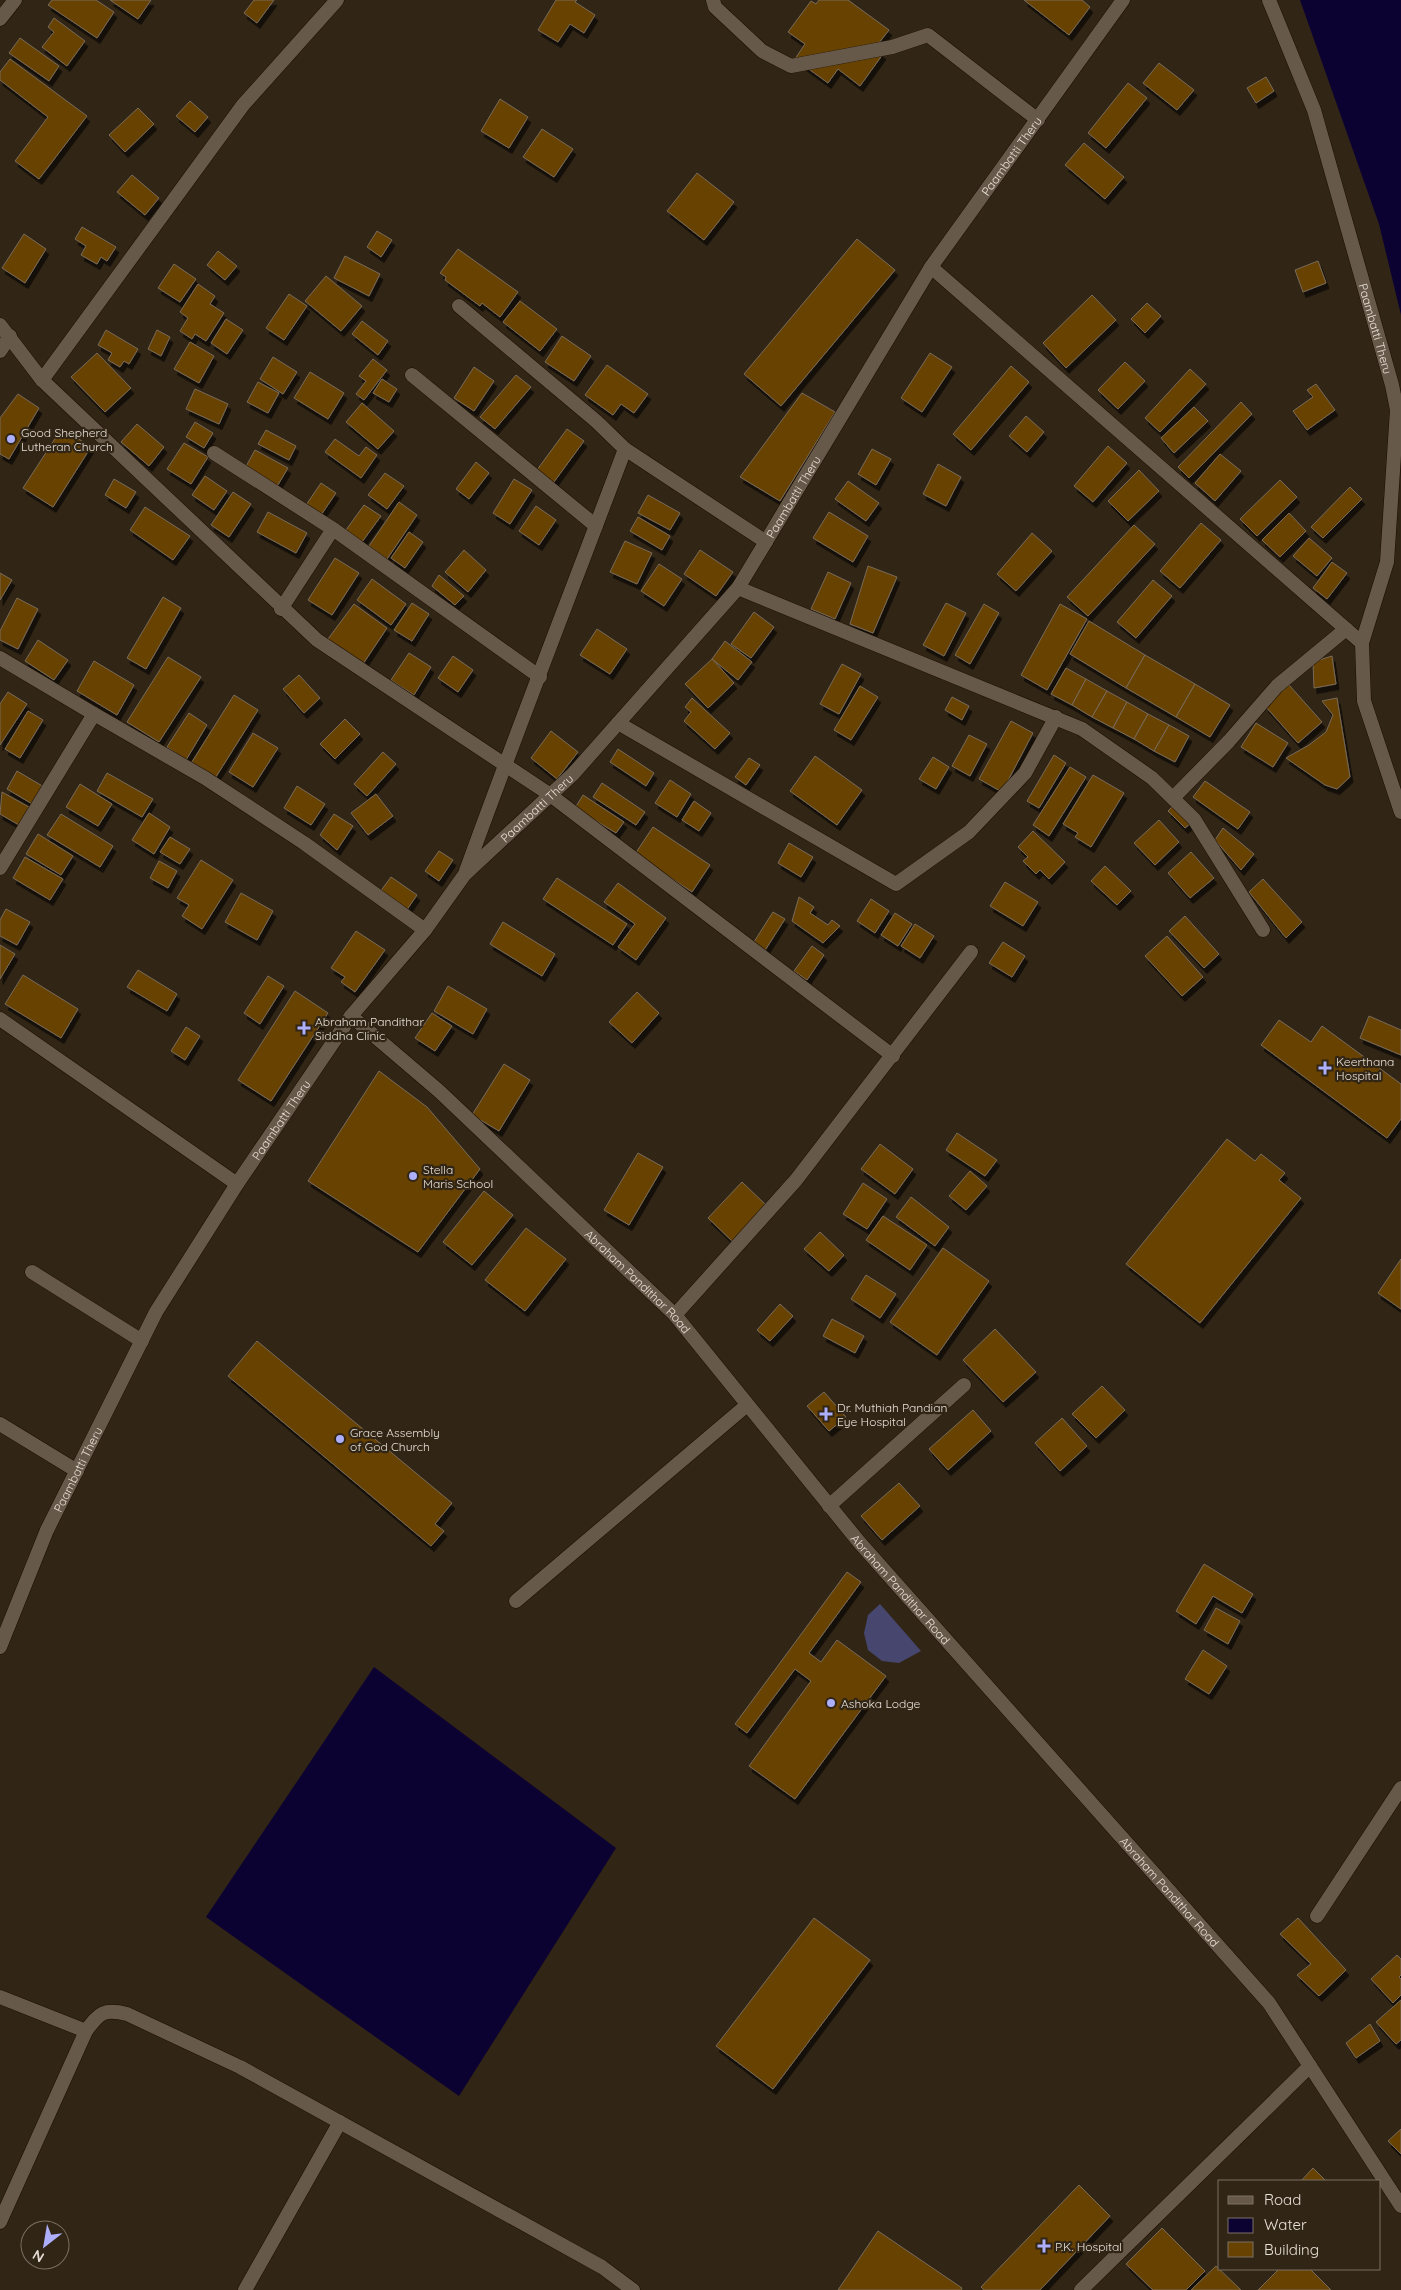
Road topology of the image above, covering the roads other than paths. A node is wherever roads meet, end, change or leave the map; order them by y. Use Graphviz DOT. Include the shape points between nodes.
graph roads {
  1 [pos="15,0"];
  2 [pos="337,0"];
  3 [pos="713,0"];
  4 [pos="1124,0"];
  5 [pos="1269,0"];
  6 [pos="0,20"];
  7 [pos="1038,120"];
  8 [pos="931,267"];
  9 [pos="459,306"];
  10 [pos="0,326"];
  11 [pos="10,336"];
  12 [pos="0,351"];
  13 [pos="412,375"];
  14 [pos="42,380"];
  15 [pos="625,449"];
  16 [pos="214,453"];
  17 [pos="596,526"];
  18 [pos="333,529"];
  19 [pos="766,542"];
  20 [pos="738,588"];
  21 [pos="281,609"];
  22 [pos="1346,629"];
  23 [pos="1362,643"];
  24 [pos="0,658"];
  25 [pos="540,677"];
  26 [pos="94,714"];
  27 [pos="1056,718"];
  28 [pos="618,723"];
  29 [pos="504,764"];
  30 [pos="549,794"];
  31 [pos="1173,798"];
  32 [pos="1401,812"];
  33 [pos="0,868"];
  34 [pos="465,874"];
  35 [pos="425,930"];
  36 [pos="1263,930"];
  37 [pos="971,952"];
  38 [pos="351,1016"];
  39 [pos="0,1019"];
  40 [pos="893,1056"];
  41 [pos="237,1184"];
  42 [pos="32,1272"];
  43 [pos="675,1315"];
  44 [pos="142,1340"];
  45 [pos="964,1385"];
  46 [pos="747,1405"];
  47 [pos="0,1424"];
  48 [pos="77,1471"];
  49 [pos="829,1506"];
  50 [pos="516,1601"];
  51 [pos="0,1647"];
  52 [pos="1401,1788"];
  53 [pos="1317,1916"];
  54 [pos="0,1997"];
  55 [pos="86,2031"];
  56 [pos="1310,2066"];
  57 [pos="340,2122"];
  58 [pos="1401,2206"];
  59 [pos="0,2222"];
  60 [pos="244,2290"];
  61 [pos="633,2290"];
  62 [pos="1081,2290"];
  1 -- 6 [label="street"];
  2 -- 14 [label="street" via="243,105"];
  3 -- 7 [label="street" via="715,8 762,51 790,66 892,47 928,35"];
  4 -- 7 [label="street, Paambatti Theru"];
  5 -- 23 [label="street, Paambatti Theru" via="1314,110 1397,410 1387,562"];
  7 -- 8 [label="street, Paambatti Theru"];
  8 -- 19 [label="street, Paambatti Theru"];
  8 -- 22 [label="street"];
  9 -- 15 [label="street"];
  10 -- 11 [label="street"];
  11 -- 12 [label="street"];
  11 -- 14 [label="street"];
  13 -- 17 [label="street"];
  14 -- 21 [label="street"];
  15 -- 17 [label="street"];
  15 -- 19 [label="street"];
  16 -- 18 [label="street"];
  17 -- 25 [label="street"];
  18 -- 21 [label="street"];
  18 -- 25 [label="street"];
  19 -- 20 [label="street, Paambatti Theru"];
  20 -- 27 [label="street"];
  20 -- 28 [label="street, Paambatti Theru"];
  21 -- 29 [label="street" via="317,640"];
  22 -- 23 [label="street"];
  22 -- 31 [label="street" via="1277,686"];
  23 -- 32 [label="street, Paambatti Theru" via="1364,701"];
  24 -- 26 [label="street"];
  25 -- 29 [label="street"];
  26 -- 33 [label="street"];
  26 -- 35 [label="street" via="205,778"];
  27 -- 28 [label="street" via="1025,773 968,832 896,884"];
  27 -- 31 [label="street" via="1082,728 1152,778"];
  28 -- 30 [label="street, Paambatti Theru" via="573,774"];
  29 -- 30 [label="street"];
  29 -- 34 [label="street"];
  30 -- 34 [label="street, Paambatti Theru"];
  30 -- 40 [label="street"];
  31 -- 36 [label="street" via="1194,819"];
  34 -- 35 [label="street, Paambatti Theru"];
  35 -- 38 [label="street, Paambatti Theru"];
  37 -- 40 [label="street"];
  38 -- 41 [label="street, Paambatti Theru"];
  38 -- 43 [label="street, Abraham Pandithar Road" via="439,1091"];
  39 -- 41 [label="street"];
  40 -- 43 [label="street" via="796,1180"];
  41 -- 44 [label="street, Paambatti Theru" via="156,1312"];
  42 -- 44 [label="street"];
  43 -- 46 [label="street, Abraham Pandithar Road"];
  44 -- 48 [label="street, Paambatti Theru"];
  45 -- 49 [label="street"];
  46 -- 49 [label="street, Abraham Pandithar Road"];
  46 -- 50 [label="street"];
  47 -- 48 [label="street"];
  48 -- 51 [label="street, Paambatti Theru" via="47,1530"];
  49 -- 56 [label="street, Abraham Pandithar Road" via="1269,2003"];
  52 -- 53 [label="street"];
  54 -- 55 [label="street"];
  55 -- 57 [label="street" via="97,2015 112,2010 127,2014 240,2067"];
  55 -- 59 [label="street"];
  56 -- 58 [label="street, Abraham Pandithar Road"];
  56 -- 62 [label="street"];
  57 -- 60 [label="street"];
  57 -- 61 [label="street" via="602,2267"];
}
